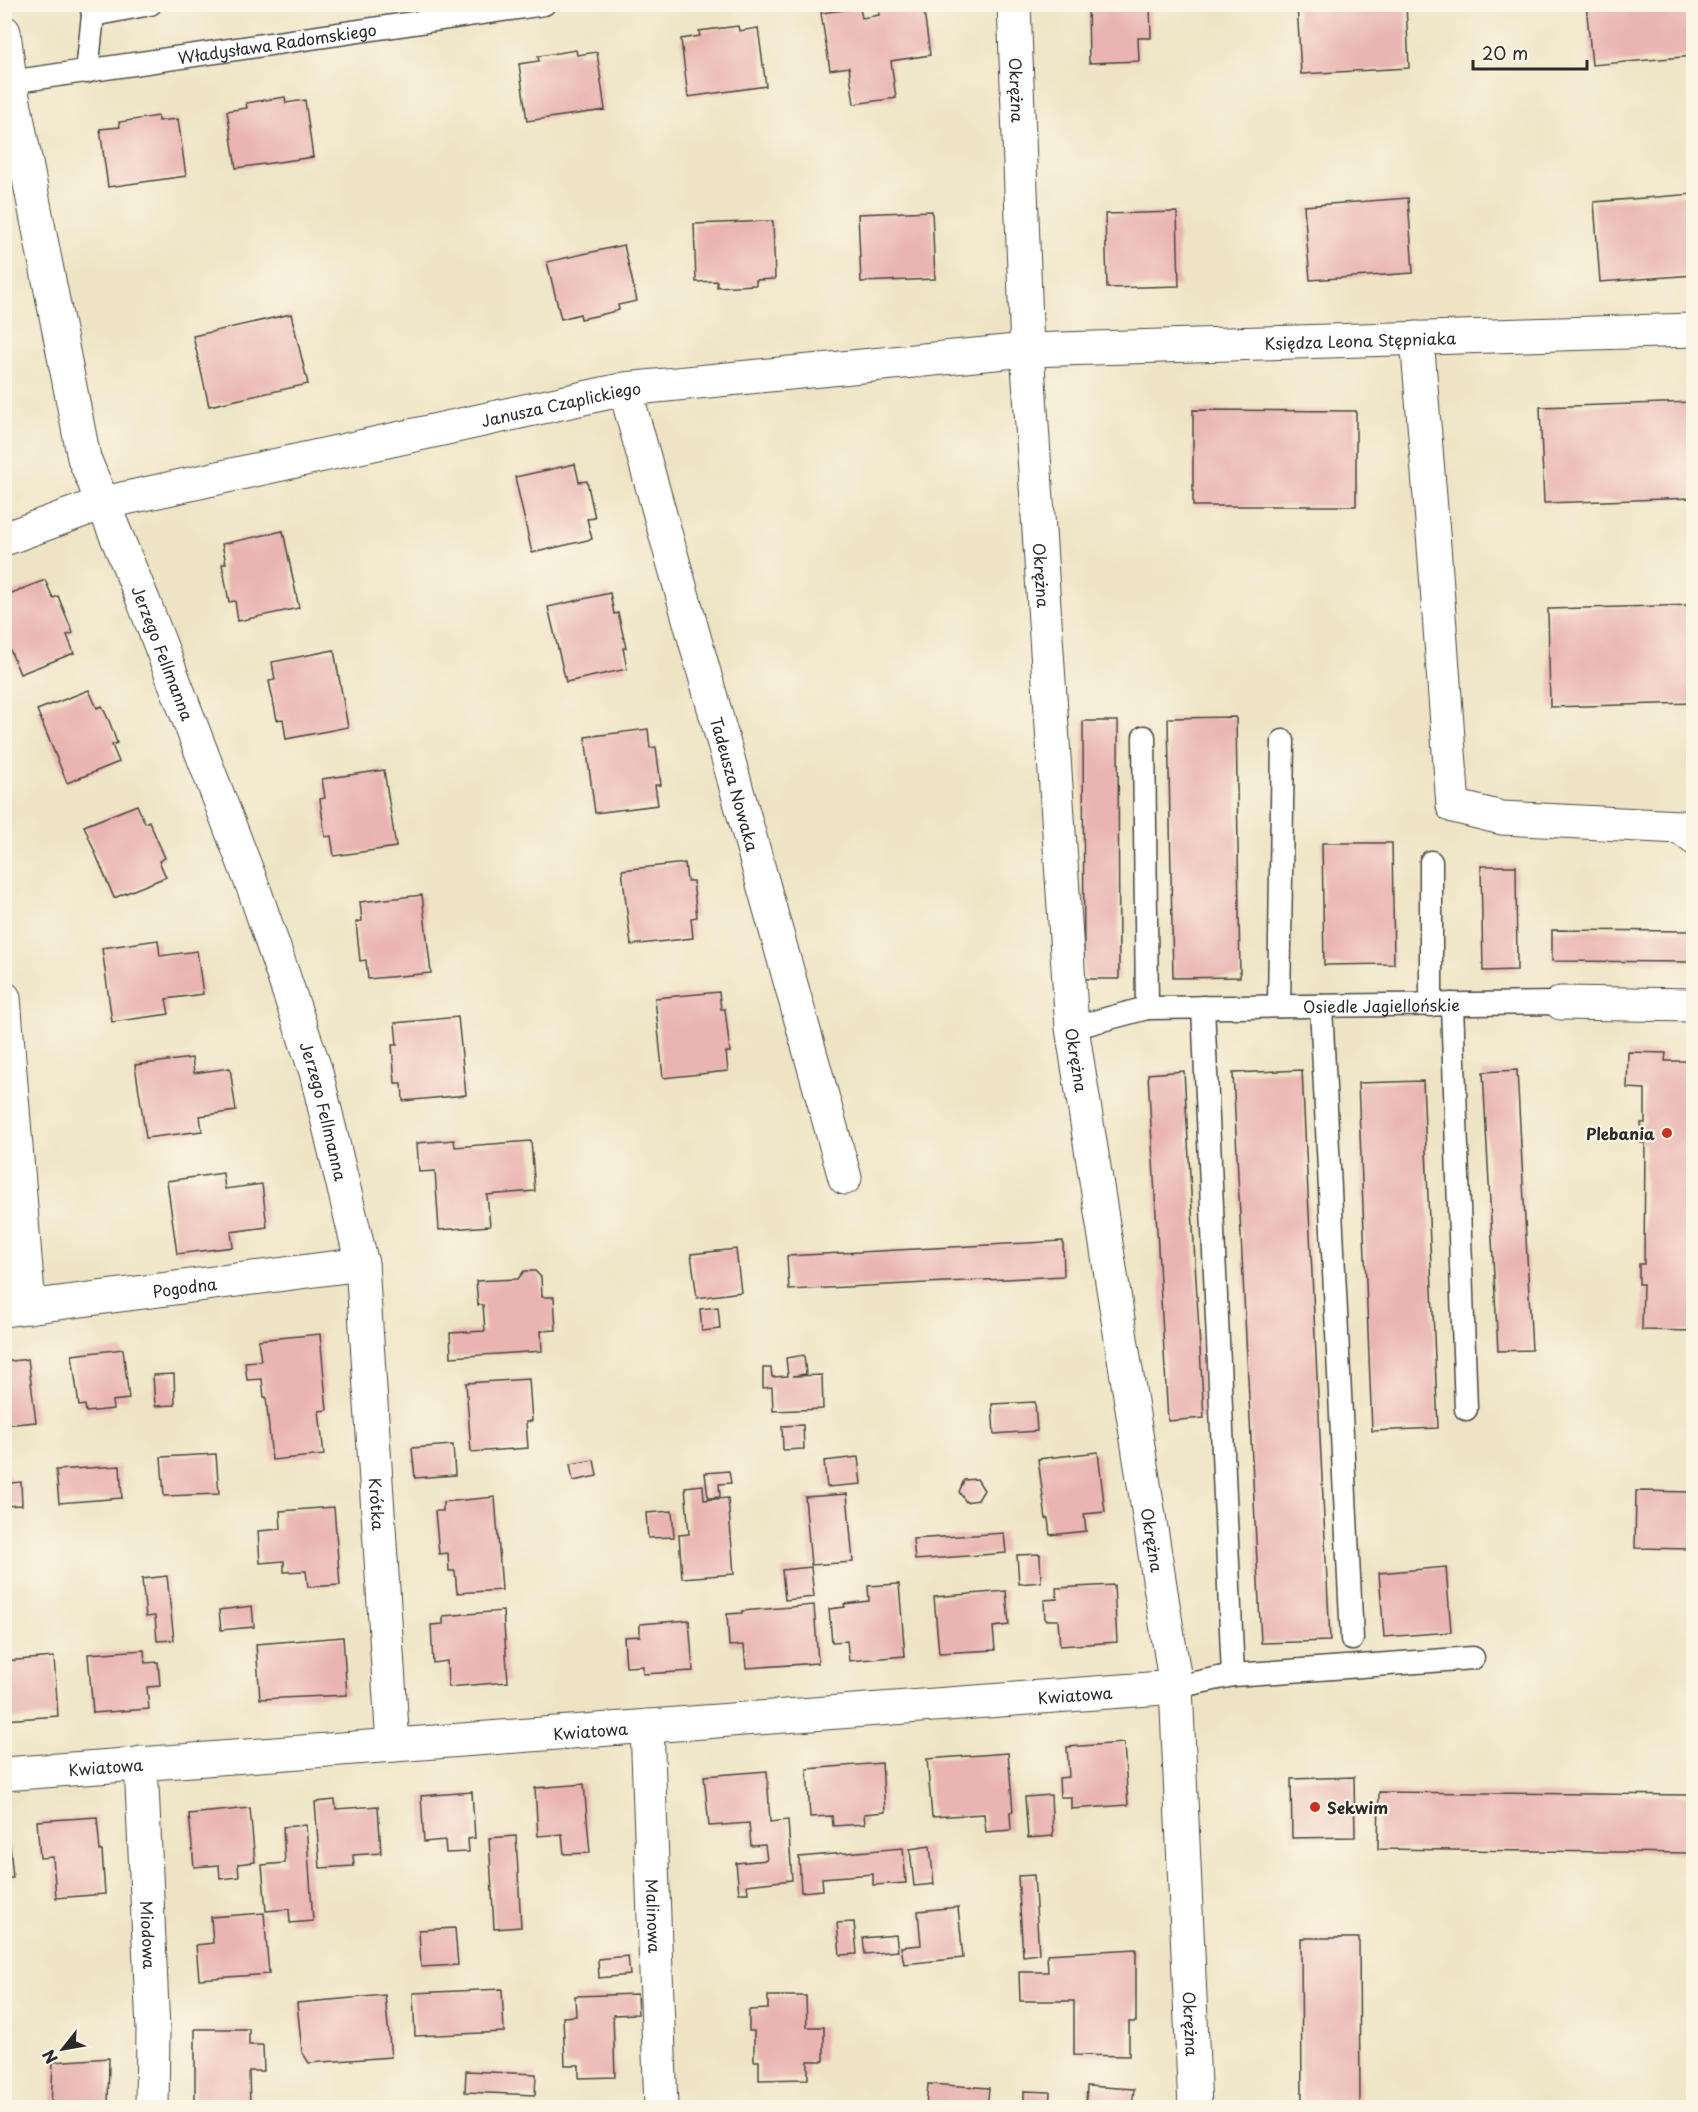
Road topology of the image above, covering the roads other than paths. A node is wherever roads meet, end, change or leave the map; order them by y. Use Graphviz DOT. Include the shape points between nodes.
graph roads {
  1 [pos="150,4"];
  2 [pos="544,4"];
  3 [pos="1014,4"];
  4 [pos="92,10"];
  5 [pos="5,33"];
  6 [pos="87,72"];
  7 [pos="10,82"];
  8 [pos="1694,330"];
  9 [pos="1417,338"];
  10 [pos="1028,351"];
  11 [pos="625,389"];
  12 [pos="103,503"];
  13 [pos="4,539"];
  14 [pos="1144,737"];
  15 [pos="1283,741"];
  16 [pos="1694,838"];
  17 [pos="1431,862"];
  18 [pos="4,998"];
  19 [pos="1561,1003"];
  20 [pos="1442,1004"];
  21 [pos="1694,1005"];
  22 [pos="1279,1006"];
  23 [pos="1321,1006"];
  24 [pos="1203,1007"];
  25 [pos="1147,1008"];
  26 [pos="1072,1028"];
  27 [pos="845,1178"];
  28 [pos="362,1264"];
  29 [pos="17,1308"];
  30 [pos="1466,1409"];
  31 [pos="1352,1639"];
  32 [pos="1473,1658"];
  33 [pos="1233,1675"];
  34 [pos="1176,1687"];
  35 [pos="648,1726"];
  36 [pos="393,1745"];
  37 [pos="141,1763"];
  38 [pos="4,1774"];
  39 [pos="152,2108"];
  40 [pos="661,2108"];
  41 [pos="1195,2108"];
  1 -- 4 [label="lane"];
  2 -- 6 [label="lane, Władysława Radomskiego"];
  3 -- 10 [label="street, Okrężna"];
  4 -- 6 [label="lane"];
  5 -- 7 [label="street, Jerzego Fellmanna"];
  6 -- 7 [label="lane, Władysława Radomskiego"];
  7 -- 12 [label="street, Jerzego Fellmanna" via="84,458"];
  8 -- 9 [label="street, Księdza Leona Stępniaka"];
  9 -- 10 [label="street, Księdza Leona Stępniaka"];
  9 -- 16 [label="street" via="1453,806 1502,818 1680,827"];
  10 -- 11 [label="street, Janusza Czaplickiego"];
  10 -- 26 [label="street, Okrężna"];
  11 -- 12 [label="street, Janusza Czaplickiego"];
  11 -- 27 [label="street, Tadeusza Nowaka"];
  12 -- 13 [label="street, Janusza Czaplickiego"];
  12 -- 28 [label="street, Jerzego Fellmanna" via="255,892 316,1072"];
  14 -- 25 [label="lane"];
  15 -- 22 [label="lane"];
  17 -- 20 [label="lane"];
  18 -- 29 [label="street"];
  19 -- 20 [label="lane, Osiedle Jagiellońskie"];
  19 -- 21 [label="street, Osiedle Jagiellońskie"];
  20 -- 23 [label="lane, Osiedle Jagiellońskie"];
  20 -- 30 [label="lane"];
  22 -- 23 [label="lane, Osiedle Jagiellońskie"];
  22 -- 24 [label="lane, Osiedle Jagiellońskie"];
  23 -- 31 [label="lane"];
  24 -- 25 [label="lane, Osiedle Jagiellońskie"];
  24 -- 33 [label="lane"];
  25 -- 26 [label="lane, Osiedle Jagiellońskie"];
  26 -- 34 [label="street, Okrężna"];
  28 -- 29 [label="street, Pogodna"];
  28 -- 36 [label="street, Krótka"];
  32 -- 33 [label="lane"];
  33 -- 34 [label="lane"];
  34 -- 35 [label="street, Kwiatowa"];
  34 -- 41 [label="street, Okrężna"];
  35 -- 36 [label="street, Kwiatowa"];
  35 -- 40 [label="street, Malinowa"];
  36 -- 37 [label="street, Kwiatowa"];
  37 -- 38 [label="street, Kwiatowa"];
  37 -- 39 [label="street, Miodowa" via="153,2030"];
}
